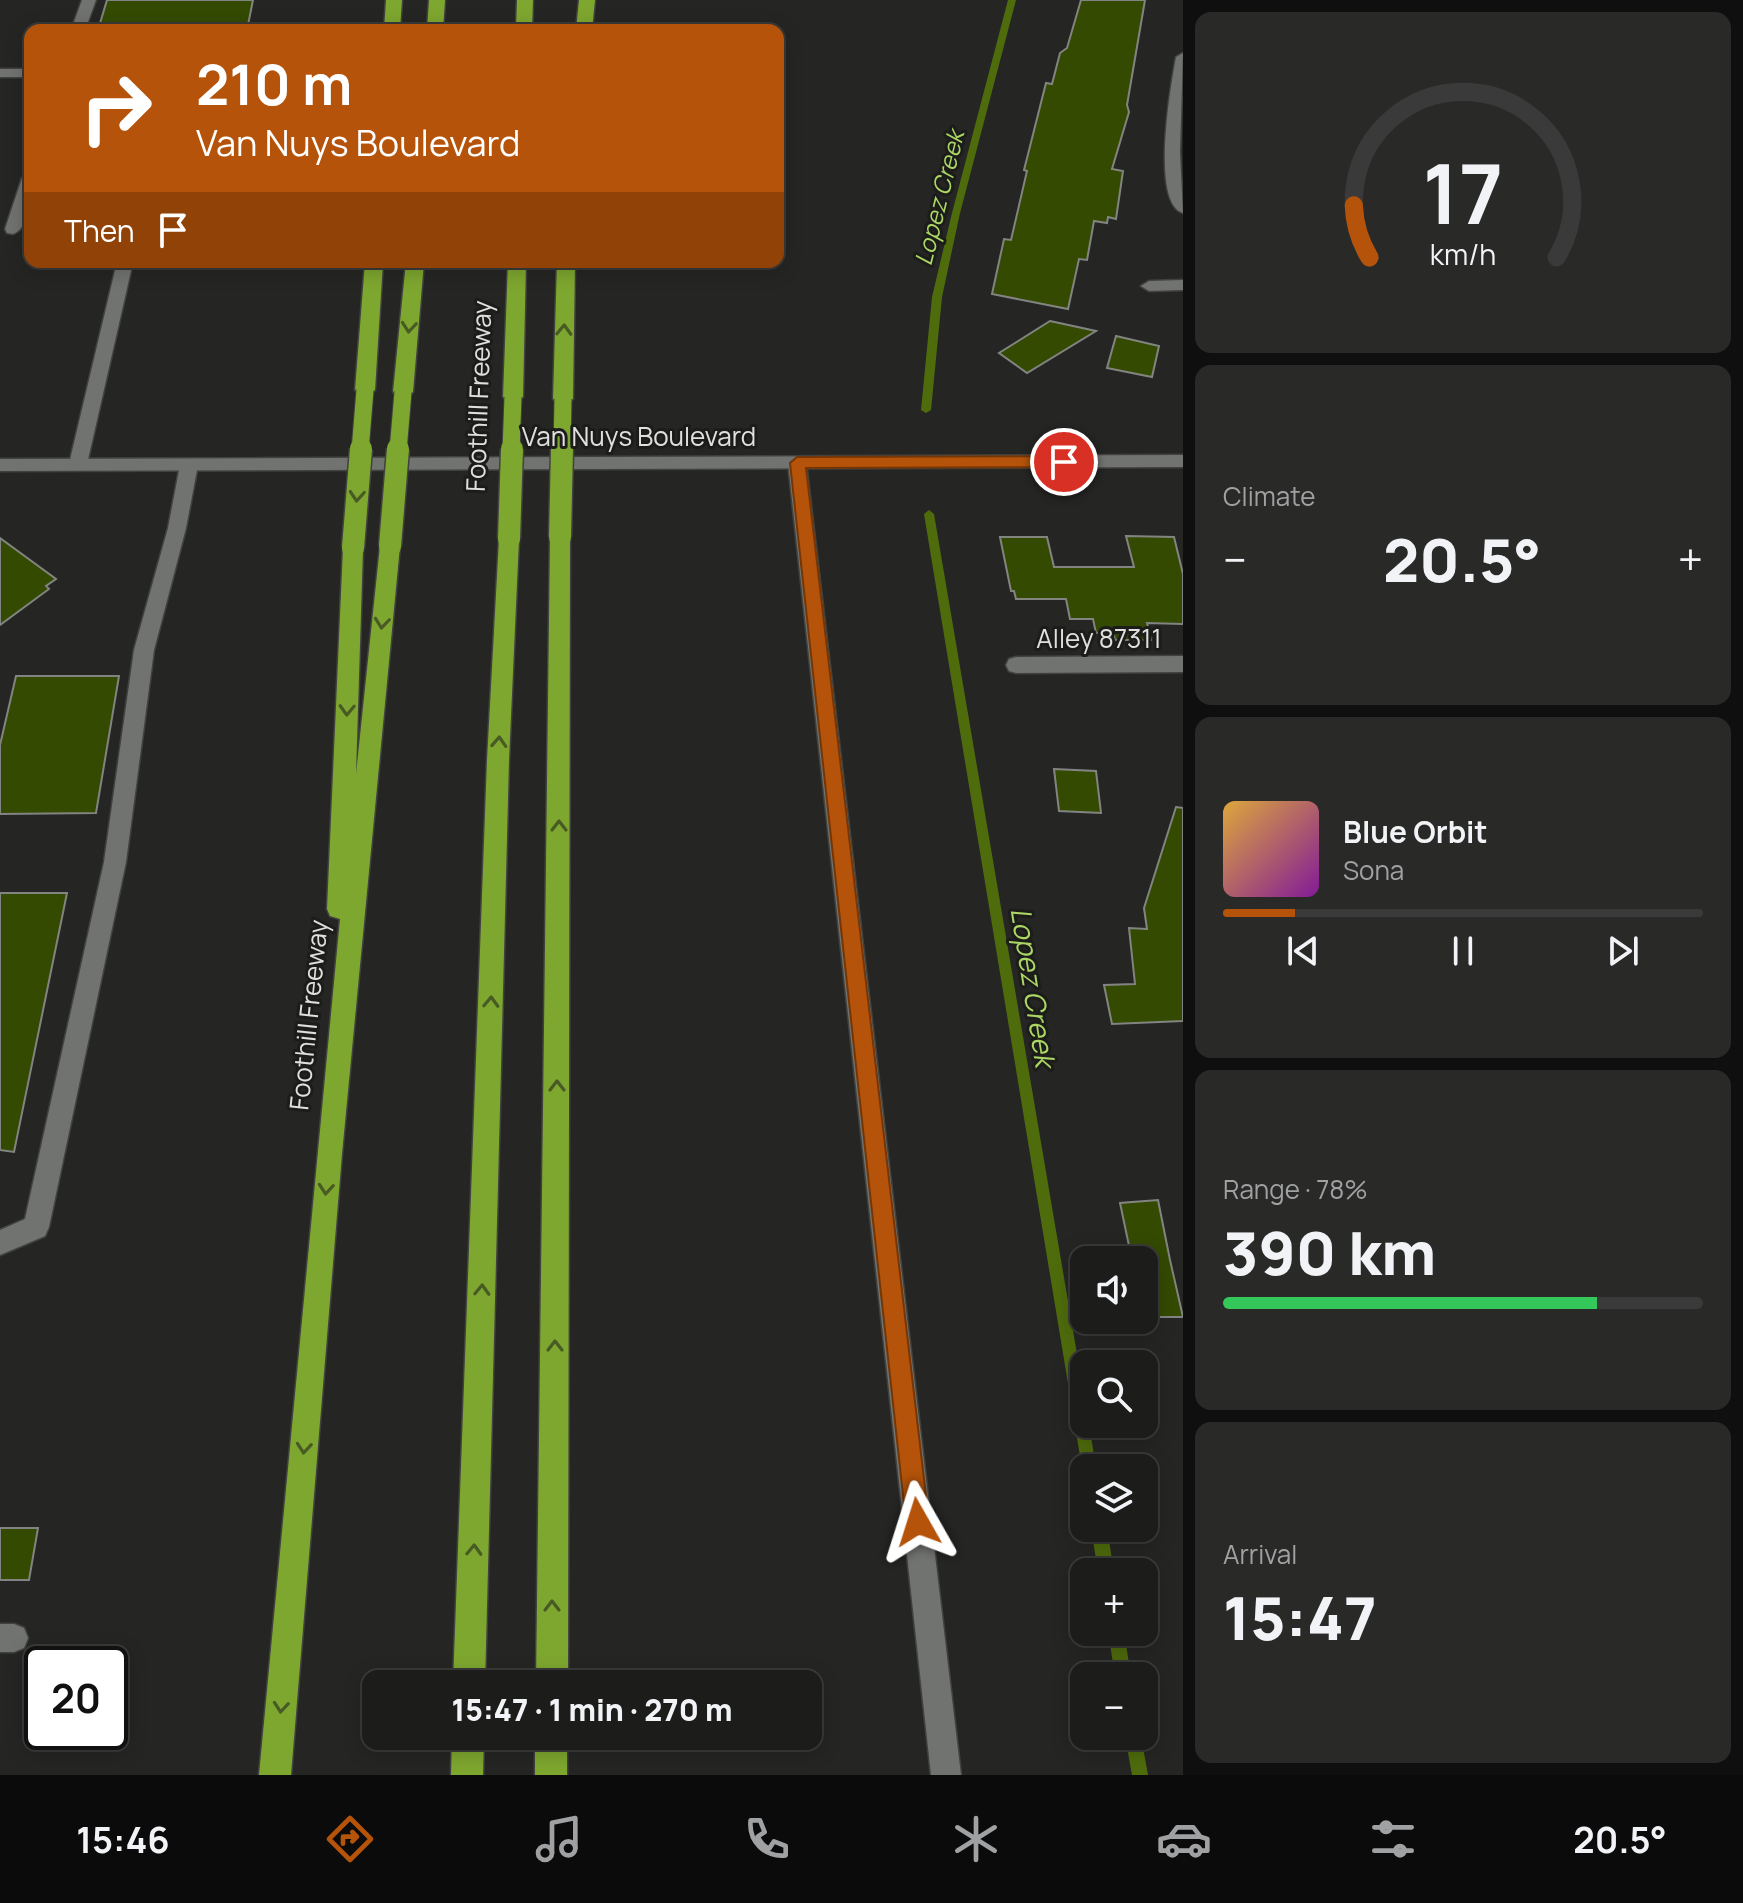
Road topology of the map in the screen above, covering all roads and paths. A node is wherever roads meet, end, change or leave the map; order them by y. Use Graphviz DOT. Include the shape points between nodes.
graph roads {
  1 [pos="89,0"];
  2 [pos="394,0"];
  3 [pos="437,0"];
  4 [pos="525,0"];
  5 [pos="587,0"];
  6 [pos="80,24"];
  7 [pos="392,24"];
  8 [pos="435,24"];
  9 [pos="524,24"];
  10 [pos="585,24"];
  11 [pos="1183,57"];
  12 [pos="0,73"];
  13 [pos="24,73"];
  14 [pos="24,197"];
  15 [pos="1183,208"];
  16 [pos="14,229"];
  17 [pos="124,268"];
  18 [pos="374,268"];
  19 [pos="414,268"];
  20 [pos="517,268"];
  21 [pos="566,268"];
  22 [pos="1183,285"];
  23 [pos="1149,286"];
  24 [pos="1183,461"];
  25 [pos="797,463"];
  26 [pos="78,464"];
  27 [pos="0,465"];
  28 [pos="189,465"];
  29 [pos="1183,664"];
  30 [pos="1016,665"];
  31 [pos="329,1154"];
  32 [pos="0,1243"];
  33 [pos="469,1670"];
  34 [pos="552,1670"];
  35 [pos="468,1750"];
  36 [pos="551,1750"];
  37 [pos="275,1775"];
  38 [pos="467,1775"];
  39 [pos="551,1775"];
  40 [pos="946,1775"];
  1 -- 6 [label="street"];
  2 -- 7 [label="highway"];
  3 -- 8 [label="highway"];
  4 -- 9 [label="highway"];
  5 -- 10 [label="highway"];
  11 -- 15 [label="street" via="1173,165"];
  12 -- 13 [label="street"];
  14 -- 16 [label="street"];
  17 -- 26 [label="street"];
  18 -- 31 [label="highway, one-way, bridge" via="353,548"];
  19 -- 31 [label="highway, Foothill Freeway, one-way, bridge"];
  33 -- 20 [label="highway, Foothill Freeway, one-way, bridge"];
  34 -- 21 [label="highway, one-way, bridge"];
  22 -- 23 [label="street"];
  24 -- 25 [label="street, Van Nuys Boulevard"];
  25 -- 28 [label="street, Van Nuys Boulevard"];
  25 -- 40 [label="street"];
  26 -- 27 [label="street, Van Nuys Boulevard"];
  26 -- 28 [label="street, Van Nuys Boulevard"];
  28 -- 32 [label="street" via="144,650 115,862 36,1227"];
  29 -- 30 [label="street, Alley 87311"];
  31 -- 37 [label="highway, Foothill Freeway, one-way"];
  35 -- 38 [label="highway"];
  36 -- 39 [label="highway"];
}
